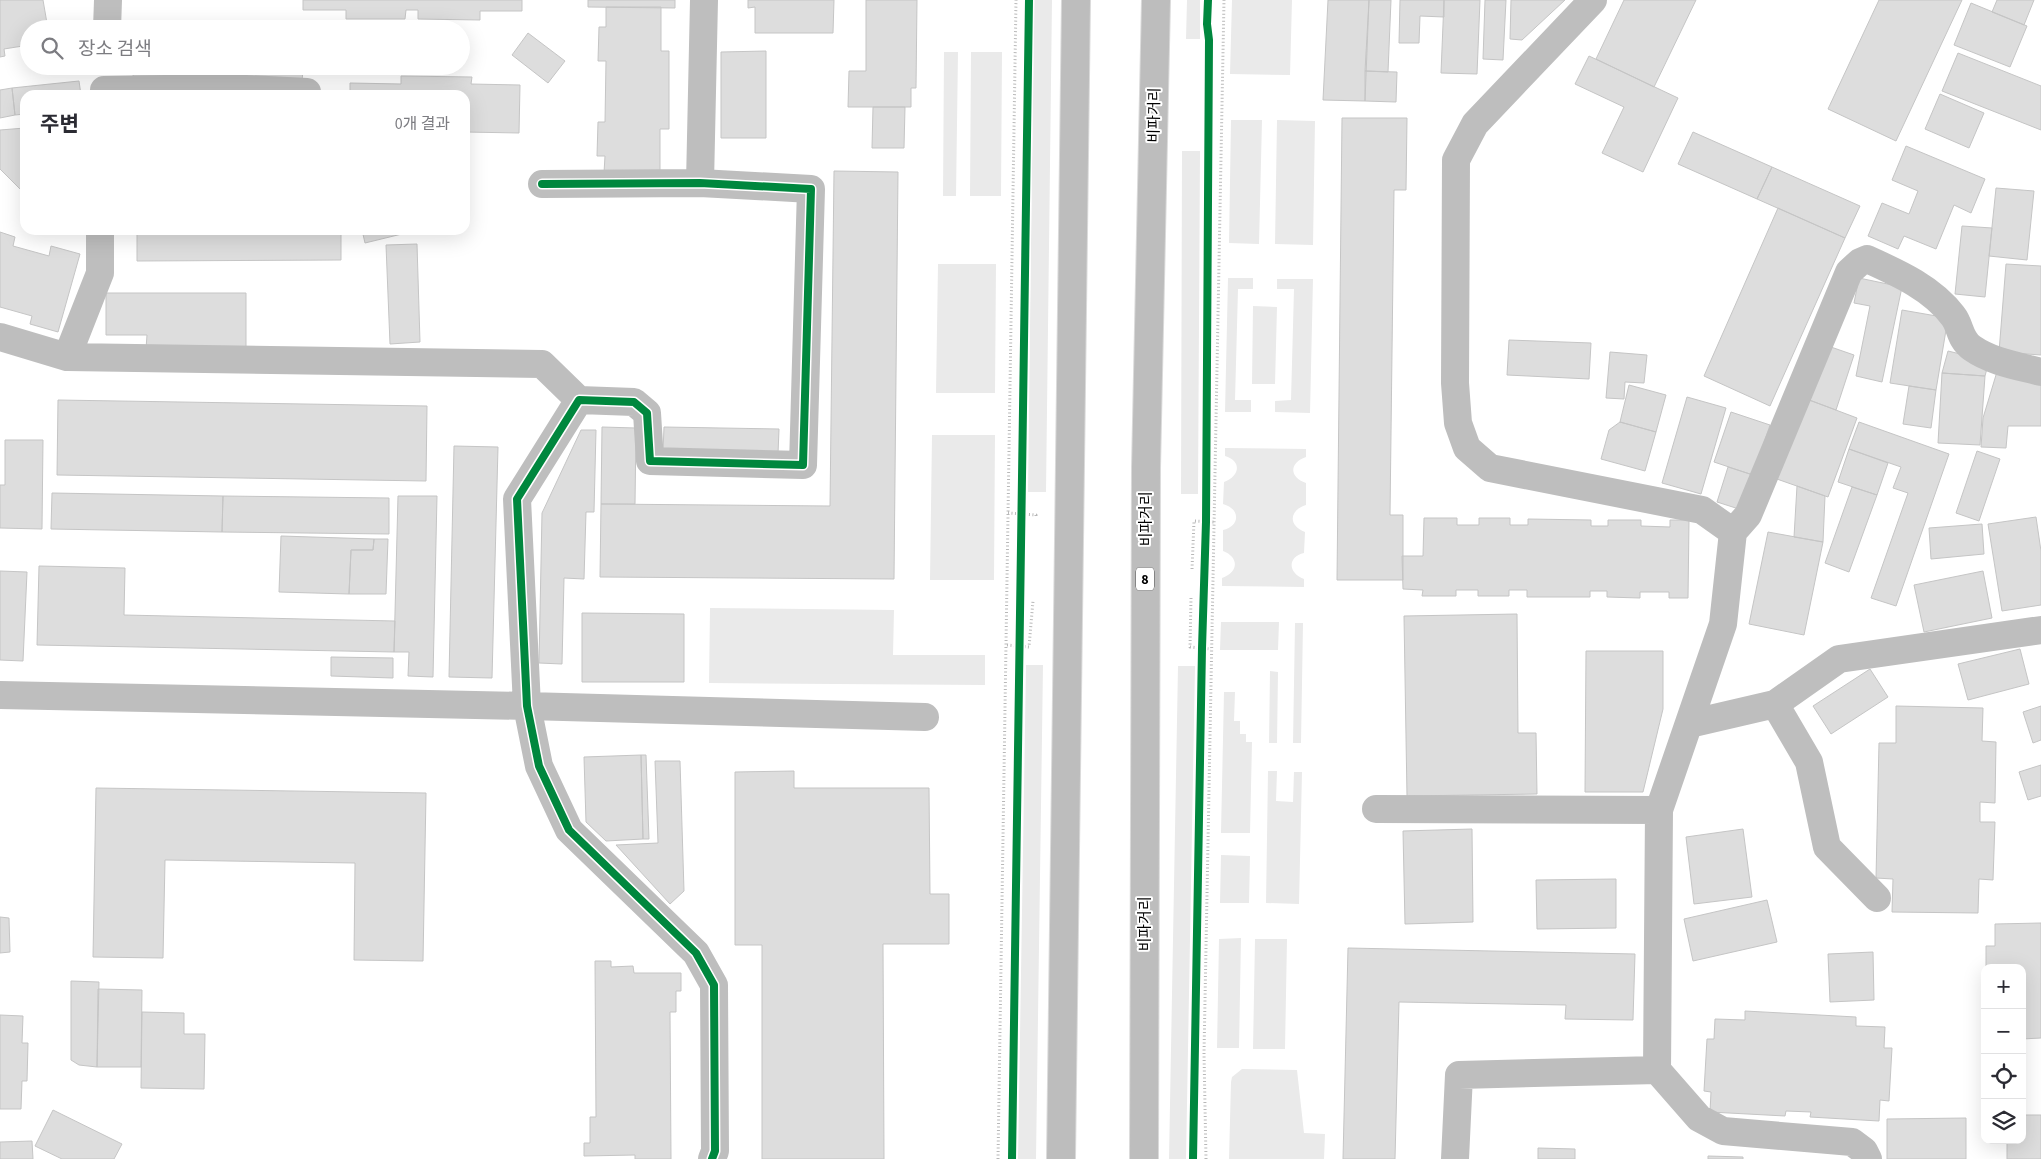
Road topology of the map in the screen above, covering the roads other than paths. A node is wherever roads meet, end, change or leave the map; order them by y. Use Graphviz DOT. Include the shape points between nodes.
graph roads {
  1 [pos="108,0"];
  2 [pos="704,0"];
  3 [pos="1076,0"];
  4 [pos="1156,0"];
  5 [pos="1593,0"];
  6 [pos="107,20"];
  7 [pos="104,84"];
  8 [pos="267,90"];
  9 [pos="700,183"];
  10 [pos="542,184"];
  11 [pos="100,235"];
  12 [pos="0,337"];
  13 [pos="67,356"];
  14 [pos="2041,372"];
  15 [pos="579,400"];
  16 [pos="1733,532"];
  17 [pos="2041,630"];
  18 [pos="0,695"];
  19 [pos="1775,704"];
  20 [pos="527,706"];
  21 [pos="925,717"];
  22 [pos="1689,724"];
  23 [pos="1376,809"];
  24 [pos="1660,810"];
  25 [pos="1877,898"];
  26 [pos="1657,1070"];
  27 [pos="712,1159"];
  28 [pos="1061,1159"];
  29 [pos="1144,1159"];
  30 [pos="1455,1159"];
  31 [pos="1868,1159"];
  1 -- 6 [label="street"];
  2 -- 9 [label="street"];
  3 -- 28 [label="main road"];
  4 -- 29 [label="main road, 비파거리 / 8" via="1146,468"];
  5 -- 16 [label="street" via="1475,124 1456,160 1455,383 1458,423 1467,448 1490,468 1702,510"];
  7 -- 8 [label="street"];
  9 -- 10 [label="street"];
  9 -- 15 [label="street" via="811,189 803,465 650,461 647,413 634,402"];
  11 -- 13 [label="street" via="100,273"];
  12 -- 13 [label="street"];
  13 -- 15 [label="street" via="542,364"];
  14 -- 16 [label="street" via="2003,363 1972,348 1961,335 1955,317 1942,302 1905,276 1867,259 1860,262 1849,272 1748,515"];
  15 -- 20 [label="street" via="517,499"];
  16 -- 22 [label="street" via="1723,624"];
  17 -- 19 [label="street" via="1839,659"];
  18 -- 20 [label="street"];
  19 -- 22 [label="street"];
  19 -- 25 [label="street" via="1809,762 1827,847"];
  20 -- 21 [label="street"];
  20 -- 27 [label="street" via="539,766 569,830 696,953 714,985 715,1151"];
  22 -- 24 [label="street"];
  23 -- 24 [label="street"];
  24 -- 26 [label="street"];
  26 -- 30 [label="street" via="1459,1075"];
  26 -- 31 [label="street" via="1699,1118 1723,1131 1852,1142 1864,1151"];
}
